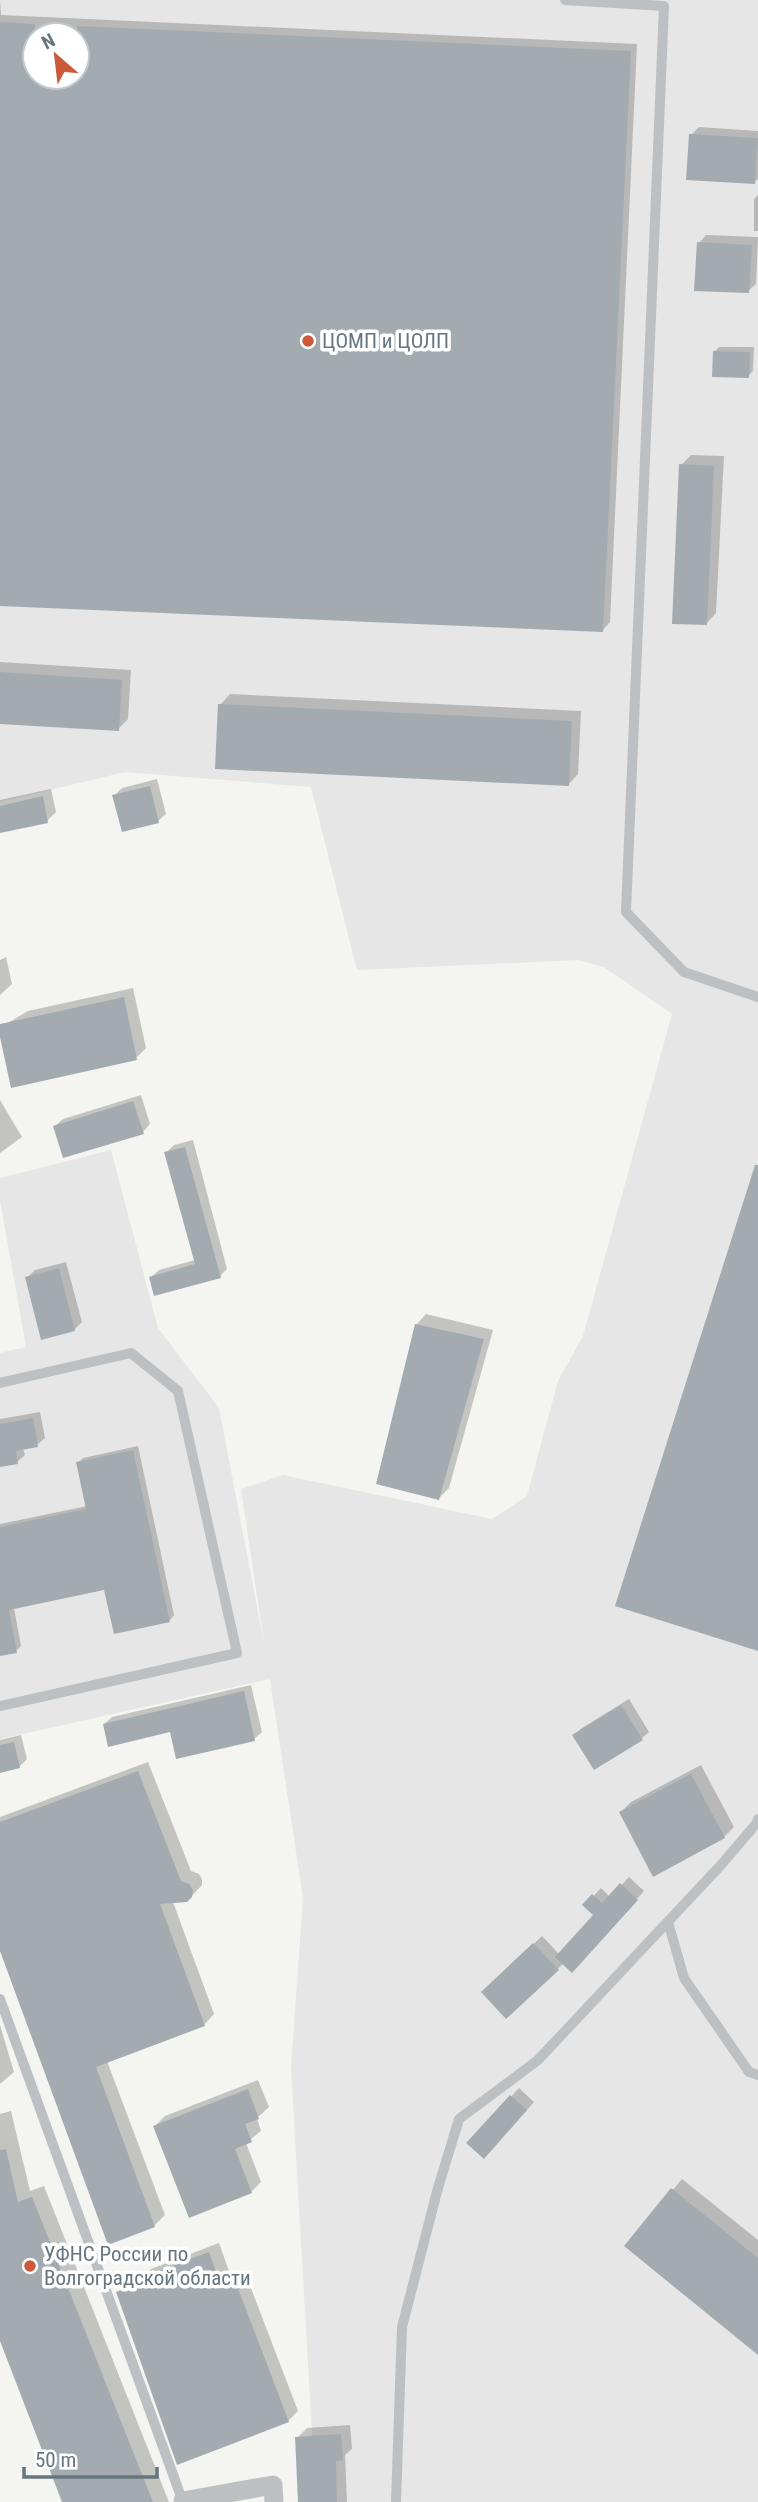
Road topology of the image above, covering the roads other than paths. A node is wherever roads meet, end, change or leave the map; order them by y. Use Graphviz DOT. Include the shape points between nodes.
graph roads {
  1 [pos="565,0"];
  2 [pos="758,997"];
  3 [pos="0,1383"];
  4 [pos="0,1706"];
  5 [pos="758,1819"];
  6 [pos="668,1922"];
  7 [pos="0,1999"];
  8 [pos="758,2075"];
  9 [pos="183,2502"];
  10 [pos="274,2502"];
  11 [pos="396,2502"];
  1 -- 2 [label="lane" via="664,6 626,912 684,972"];
  3 -- 4 [label="lane" via="131,1353 177,1391 237,1653"];
  5 -- 6 [label="lane"];
  6 -- 8 [label="lane" via="684,1978 749,2072"];
  6 -- 11 [label="lane" via="538,2060 459,2119 402,2327"];
  7 -- 9 [label="lane"];
  9 -- 10 [label="street" via="273,2486"];
}
